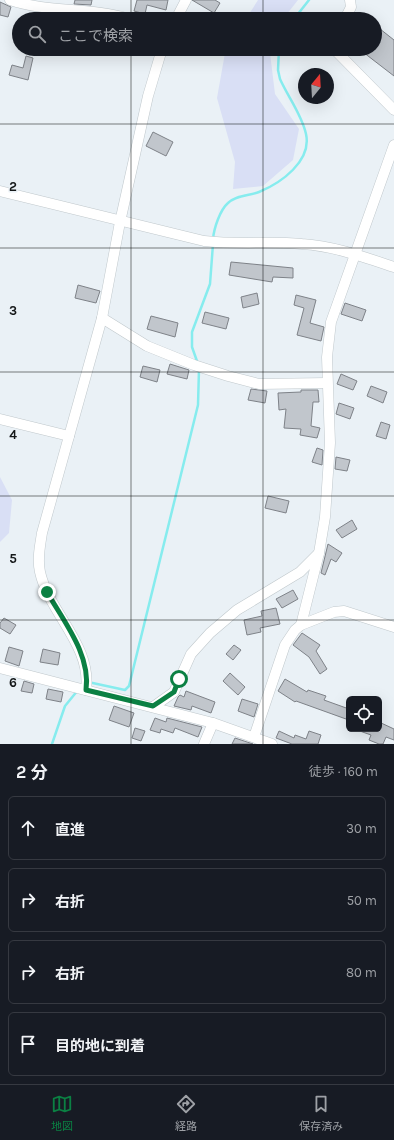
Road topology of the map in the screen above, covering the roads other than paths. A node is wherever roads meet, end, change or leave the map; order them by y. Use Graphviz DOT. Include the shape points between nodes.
graph roads {
  1 [pos="186,0"];
  2 [pos="350,0"];
  3 [pos="14,1"];
  4 [pos="93,12"];
  5 [pos="180,12"];
  6 [pos="349,12"];
  7 [pos="160,56"];
  8 [pos="341,56"];
  9 [pos="394,110"];
  10 [pos="394,144"];
  11 [pos="0,191"];
  12 [pos="120,222"];
  13 [pos="354,254"];
  14 [pos="394,267"];
  15 [pos="102,318"];
  16 [pos="327,383"];
  17 [pos="0,419"];
  18 [pos="69,436"];
  19 [pos="319,553"];
  20 [pos="301,625"];
  21 [pos="394,627"];
  22 [pos="0,668"];
  23 [pos="86,690"];
  24 [pos="153,706"];
  25 [pos="213,723"];
  26 [pos="254,737"];
  27 [pos="204,744"];
  28 [pos="272,744"];
  1 -- 5 [label="street"];
  2 -- 6 [label="street"];
  3 -- 4 [label="street" via="41,7"];
  7 -- 12 [label="street" via="148,96"];
  8 -- 9 [label="street"];
  10 -- 13 [label="street"];
  11 -- 12 [label="street"];
  12 -- 13 [label="street" via="204,241 303,244"];
  12 -- 15 [label="street"];
  13 -- 14 [label="street"];
  13 -- 16 [label="street" via="331,322"];
  15 -- 16 [label="street" via="147,346 199,367 259,384"];
  15 -- 18 [label="street"];
  16 -- 19 [label="street" via="330,473"];
  17 -- 18 [label="street"];
  18 -- 23 [label="street" via="42,533 38,557 42,582 80,652 88,678"];
  19 -- 20 [label="street"];
  19 -- 24 [label="street" via="300,572 237,610 210,633 191,654 174,692"];
  20 -- 21 [label="street" via="334,612 344,611"];
  20 -- 26 [label="street" via="286,645"];
  22 -- 23 [label="street"];
  23 -- 24 [label="street"];
  24 -- 25 [label="street"];
  25 -- 26 [label="street"];
  25 -- 27 [label="street"];
  26 -- 28 [label="street"];
}
